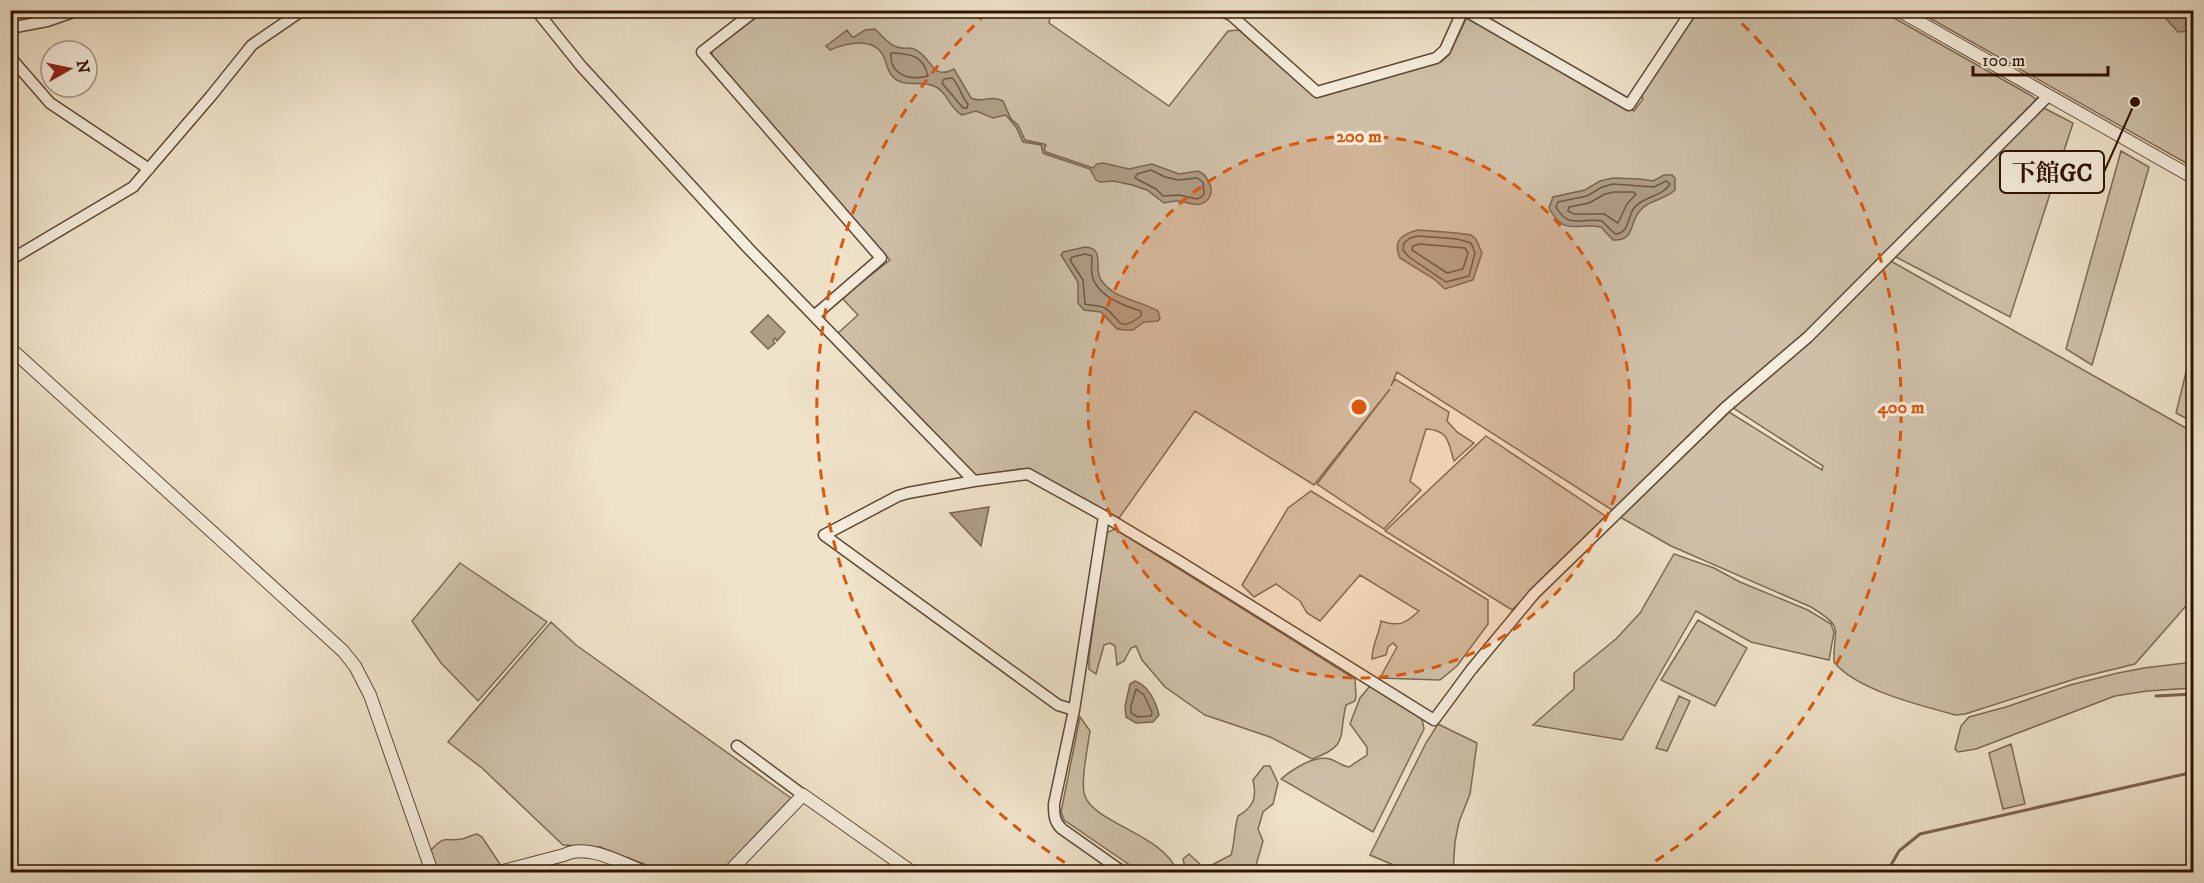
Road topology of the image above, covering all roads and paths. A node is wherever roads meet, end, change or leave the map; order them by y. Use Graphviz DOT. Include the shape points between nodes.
graph roads {
  1 [pos="80,10"];
  2 [pos="303,10"];
  3 [pos="536,10"];
  4 [pos="756,10"];
  5 [pos="1220,10"];
  6 [pos="1464,10"];
  7 [pos="1692,10"];
  8 [pos="1898,10"];
  9 [pos="46,16"];
  10 [pos="10,28"];
  11 [pos="10,57"];
  12 [pos="2048,96"];
  13 [pos="149,169"];
  14 [pos="2193,178"];
  15 [pos="10,260"];
  16 [pos="814,316"];
  17 [pos="10,348"];
  18 [pos="974,481"];
  19 [pos="1104,516"];
  20 [pos="1074,710"];
  21 [pos="737,746"];
  22 [pos="804,795"];
  23 [pos="432,873"];
  24 [pos="499,873"];
  25 [pos="644,873"];
  26 [pos="729,873"];
  27 [pos="912,873"];
  28 [pos="1123,873"];
  1 -- 9 [label="street"];
  2 -- 13 [label="street" via="252,45"];
  3 -- 16 [label="street" via="581,66"];
  4 -- 16 [label="street" via="702,52 881,258"];
  5 -- 6 [label="street" via="1231,15 1317,92 1436,58 1445,50"];
  6 -- 7 [label="street" via="1629,105"];
  8 -- 12 [label="street"];
  9 -- 10 [label="street"];
  11 -- 13 [label="street" via="50,103"];
  12 -- 14 [label="street"];
  12 -- 19 [label="street" via="1808,337 1726,407 1534,594 1434,720"];
  13 -- 15 [label="street" via="133,187"];
  16 -- 18 [label="street"];
  17 -- 23 [label="street" via="349,659 370,694"];
  18 -- 19 [label="street" via="1028,474"];
  18 -- 20 [label="street" via="898,495 824,535 1058,705"];
  19 -- 20 [label="street"];
  20 -- 28 [label="street" via="1054,804 1056,824"];
  21 -- 22 [label="street"];
  22 -- 26 [label="street"];
  22 -- 27 [label="street"];
  24 -- 25 [label="street" via="572,851 597,854"];
}
